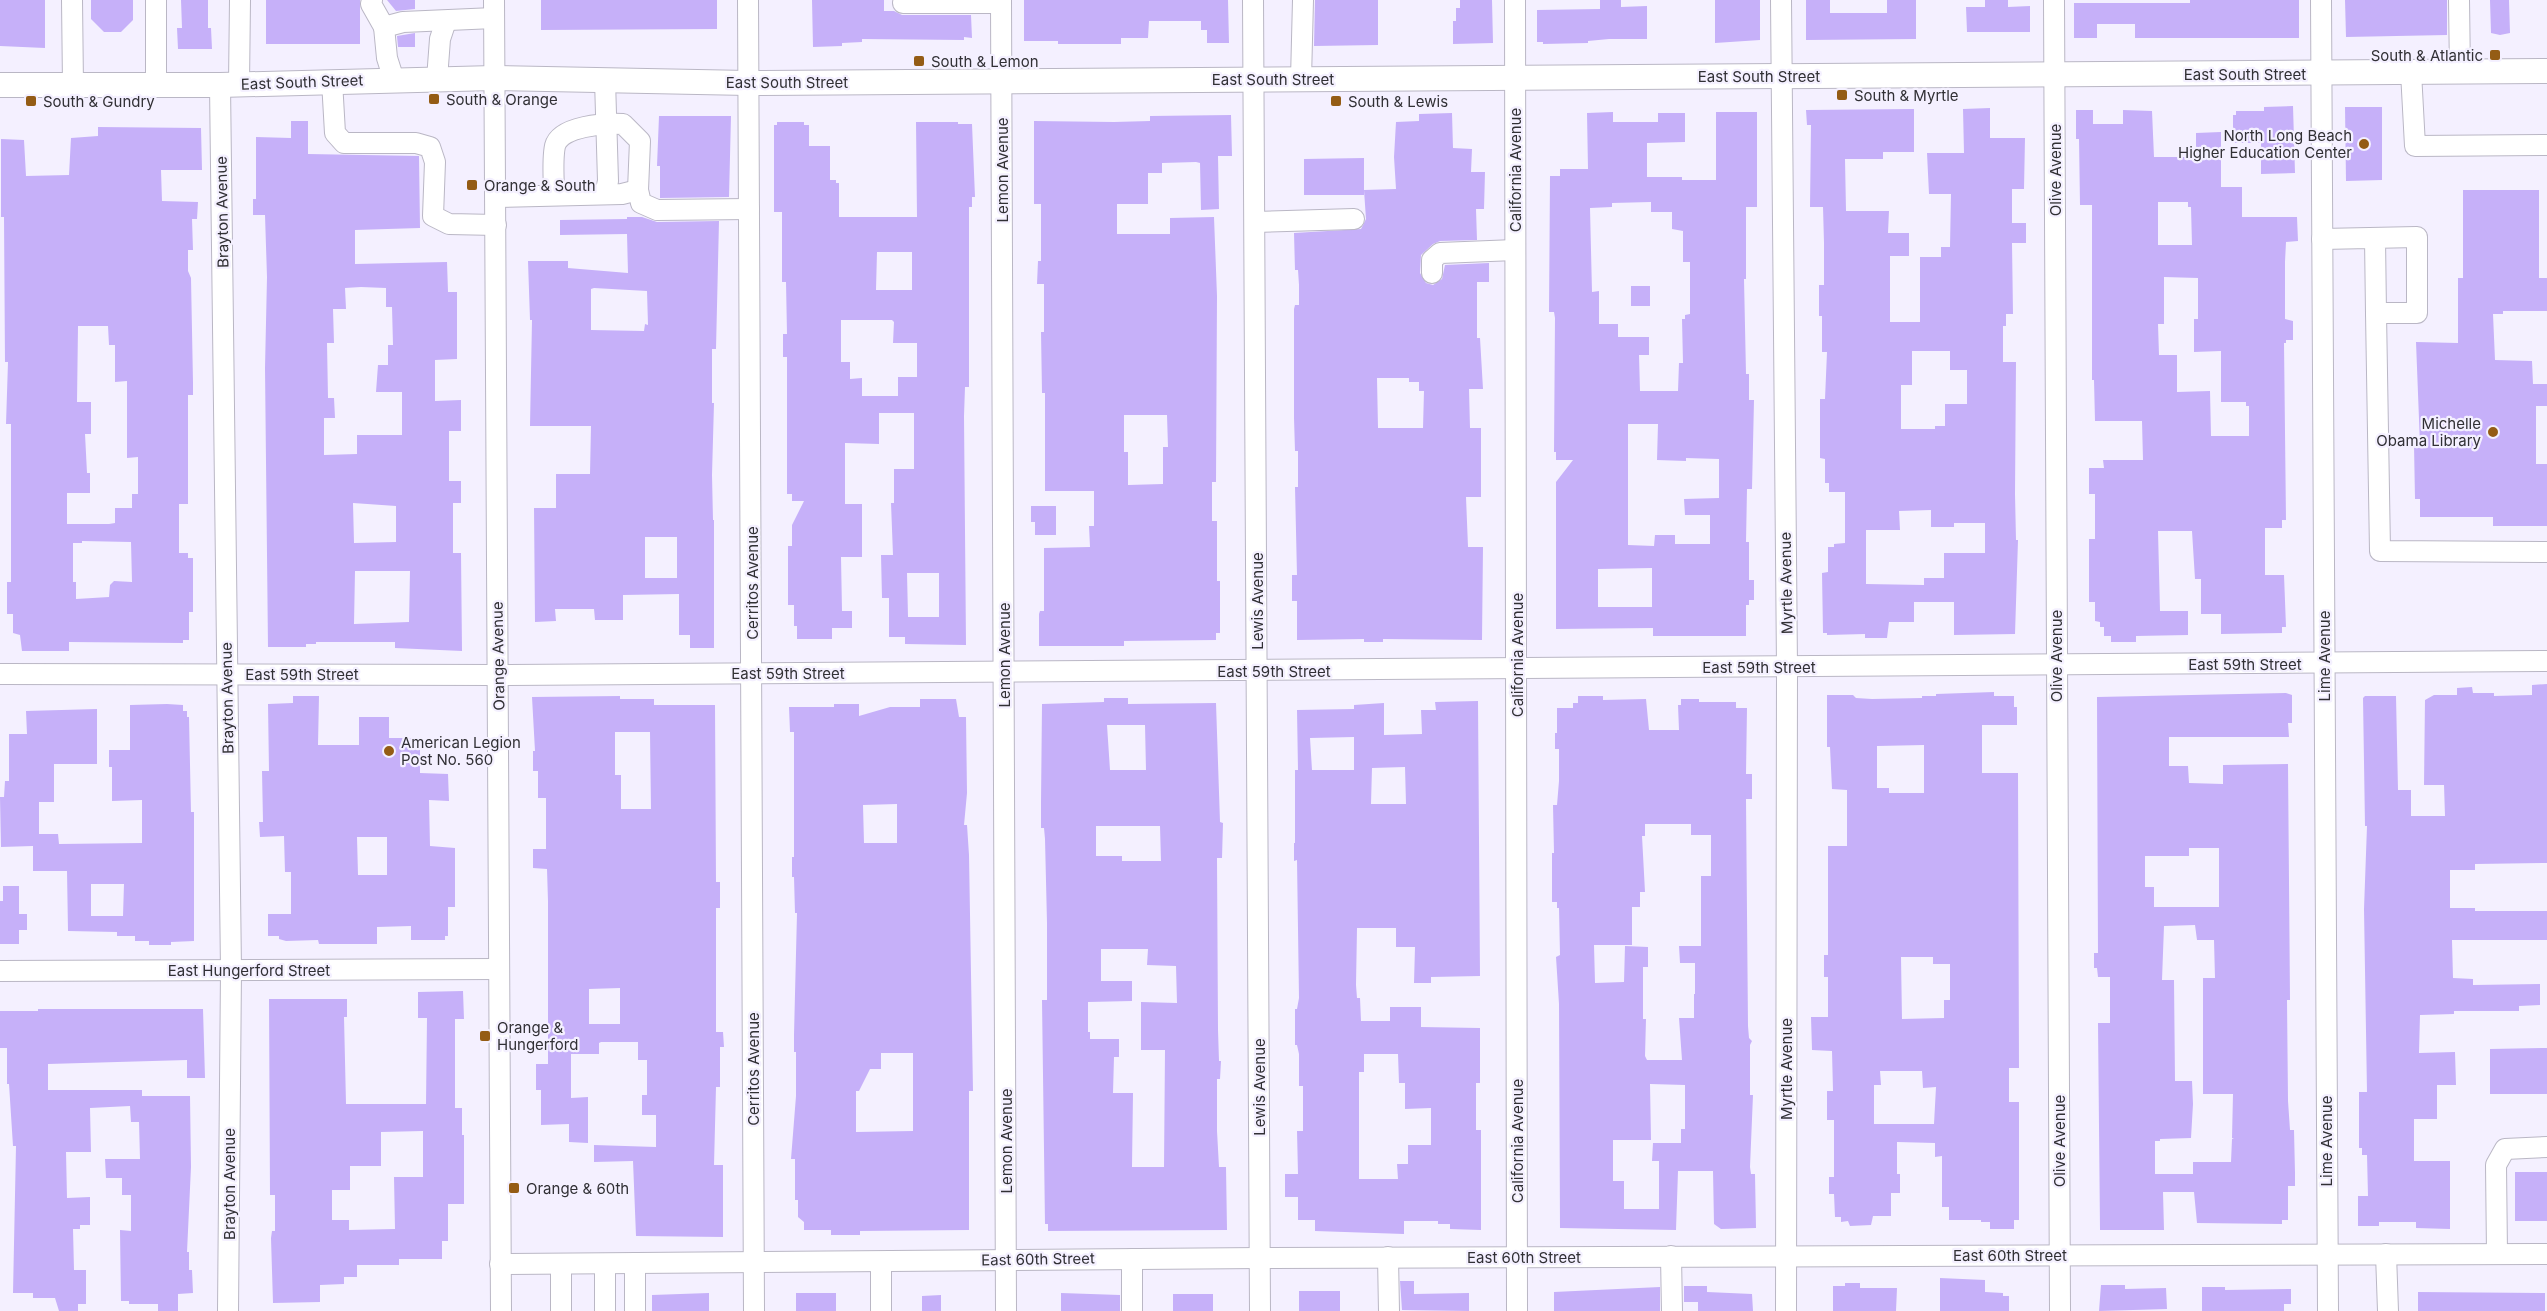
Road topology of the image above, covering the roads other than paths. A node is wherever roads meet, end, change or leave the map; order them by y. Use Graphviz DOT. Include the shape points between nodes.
graph roads {
  1 [pos="72,0"];
  2 [pos="156,0"];
  3 [pos="240,0"];
  4 [pos="372,0"];
  5 [pos="748,0"];
  6 [pos="1253,0"];
  7 [pos="1303,0"];
  8 [pos="1515,0"];
  9 [pos="1781,0"];
  10 [pos="2055,0"];
  11 [pos="2321,0"];
  12 [pos="2460,0"];
  13 [pos="1001,1"];
  14 [pos="903,3"];
  15 [pos="494,9"];
  16 [pos="446,21"];
  17 [pos="384,27"];
  18 [pos="2547,71"];
  19 [pos="2412,72"];
  20 [pos="2460,72"];
  21 [pos="2322,74"];
  22 [pos="1781,75"];
  23 [pos="2055,75"];
  24 [pos="494,78"];
  25 [pos="1514,78"];
  26 [pos="437,79"];
  27 [pos="1254,79"];
  28 [pos="1301,79"];
  29 [pos="394,80"];
  30 [pos="605,80"];
  31 [pos="332,81"];
  32 [pos="1002,81"];
  33 [pos="748,83"];
  34 [pos="230,84"];
  35 [pos="73,85"];
  36 [pos="156,85"];
  37 [pos="0,86"];
  38 [pos="606,123"];
  39 [pos="2547,145"];
  40 [pos="638,190"];
  41 [pos="554,194"];
  42 [pos="604,194"];
  43 [pos="496,197"];
  44 [pos="749,209"];
  45 [pos="1354,219"];
  46 [pos="1255,222"];
  47 [pos="496,225"];
  48 [pos="2375,238"];
  49 [pos="2322,240"];
  50 [pos="1515,250"];
  51 [pos="1432,273"];
  52 [pos="2376,313"];
  53 [pos="2547,552"];
  54 [pos="2547,661"];
  55 [pos="2324,663"];
  56 [pos="2056,665"];
  57 [pos="1786,667"];
  58 [pos="1517,669"];
  59 [pos="1257,671"];
  60 [pos="1005,672"];
  61 [pos="227,673"];
  62 [pos="753,673"];
  63 [pos="0,674"];
  64 [pos="498,675"];
  65 [pos="497,969"];
  66 [pos="231,970"];
  67 [pos="0,971"];
  68 [pos="2546,1147"];
  69 [pos="2386,1254"];
  70 [pos="2497,1254"];
  71 [pos="2547,1254"];
  72 [pos="2060,1255"];
  73 [pos="2327,1255"];
  74 [pos="1671,1256"];
  75 [pos="1786,1256"];
  76 [pos="1388,1257"];
  77 [pos="1517,1257"];
  78 [pos="1260,1258"];
  79 [pos="1132,1259"];
  80 [pos="1006,1260"];
  81 [pos="753,1262"];
  82 [pos="881,1262"];
  83 [pos="635,1263"];
  84 [pos="500,1264"];
  85 [pos="561,1264"];
  86 [pos="605,1264"];
  87 [pos="228,1311"];
  88 [pos="501,1311"];
  89 [pos="561,1311"];
  90 [pos="605,1311"];
  91 [pos="635,1311"];
  92 [pos="754,1311"];
  93 [pos="881,1311"];
  94 [pos="1006,1311"];
  95 [pos="1132,1311"];
  96 [pos="1260,1311"];
  97 [pos="1389,1311"];
  98 [pos="1517,1311"];
  99 [pos="1672,1311"];
  100 [pos="1786,1311"];
  101 [pos="2060,1311"];
  102 [pos="2328,1311"];
  103 [pos="2388,1311"];
  1 -- 35 [label="street"];
  2 -- 36 [label="street"];
  3 -- 34 [label="street, Brayton Avenue"];
  4 -- 17 [label="street"];
  5 -- 33 [label="street, Cerritos Avenue"];
  6 -- 27 [label="street, Lewis Avenue"];
  7 -- 28 [label="street"];
  8 -- 25 [label="street, California Avenue"];
  9 -- 22 [label="street, Myrtle Avenue"];
  10 -- 23 [label="street, Olive Avenue"];
  11 -- 21 [label="street, Lime Avenue"];
  12 -- 20 [label="street"];
  13 -- 14 [label="street"];
  13 -- 32 [label="street, Lemon Avenue"];
  15 -- 16 [label="street"];
  15 -- 24 [label="street, Orange Avenue"];
  16 -- 17 [label="street" via="403,22"];
  16 -- 26 [label="street" via="440,39"];
  17 -- 29 [label="street"];
  18 -- 20 [label="main road, East South Street"];
  19 -- 20 [label="main road, East South Street"];
  19 -- 21 [label="main road, East South Street"];
  19 -- 39 [label="street" via="2415,146"];
  21 -- 23 [label="main road, East South Street"];
  21 -- 49 [label="street, Lime Avenue"];
  22 -- 23 [label="main road, East South Street"];
  22 -- 25 [label="main road, East South Street"];
  22 -- 57 [label="street, Myrtle Avenue"];
  23 -- 56 [label="street, Olive Avenue"];
  24 -- 26 [label="main road, East South Street"];
  24 -- 30 [label="main road, East South Street"];
  24 -- 43 [label="street, Orange Avenue"];
  25 -- 28 [label="main road, East South Street"];
  25 -- 50 [label="street, California Avenue"];
  26 -- 29 [label="main road, East South Street"];
  27 -- 28 [label="main road, East South Street"];
  27 -- 32 [label="main road, East South Street"];
  27 -- 46 [label="street, Lewis Avenue"];
  29 -- 31 [label="main road, East South Street"];
  30 -- 33 [label="main road, East South Street"];
  30 -- 38 [label="street"];
  31 -- 34 [label="main road, East South Street"];
  31 -- 47 [label="street" via="335,133 344,143 416,143 430,147 435,162 433,216 449,224"];
  32 -- 33 [label="main road, East South Street"];
  32 -- 60 [label="street, Lemon Avenue"];
  33 -- 44 [label="street, Cerritos Avenue"];
  34 -- 36 [label="main road, East South Street"];
  34 -- 61 [label="street, Brayton Avenue"];
  35 -- 36 [label="main road, East South Street"];
  35 -- 37 [label="main road, East South Street"];
  38 -- 40 [label="street" via="623,124 640,141"];
  38 -- 41 [label="street" via="564,132 555,144"];
  38 -- 42 [label="street" via="608,181"];
  40 -- 42 [label="street"];
  40 -- 44 [label="street" via="640,203 657,210"];
  41 -- 42 [label="street"];
  41 -- 43 [label="street"];
  43 -- 47 [label="street, Orange Avenue"];
  44 -- 62 [label="street, Cerritos Avenue"];
  45 -- 46 [label="street"];
  46 -- 59 [label="street, Lewis Avenue"];
  47 -- 64 [label="street, Orange Avenue"];
  48 -- 49 [label="street"];
  48 -- 52 [label="street"];
  48 -- 52 [label="street" via="2417,237 2418,313"];
  49 -- 55 [label="street, Lime Avenue"];
  50 -- 51 [label="street" via="1440,253 1432,260"];
  50 -- 58 [label="street, California Avenue"];
  52 -- 53 [label="street" via="2380,551"];
  54 -- 55 [label="street, East 59th Street"];
  55 -- 56 [label="street, East 59th Street"];
  55 -- 73 [label="street, Lime Avenue"];
  56 -- 57 [label="street, East 59th Street"];
  56 -- 72 [label="street, Olive Avenue"];
  57 -- 58 [label="street, East 59th Street"];
  57 -- 75 [label="street, Myrtle Avenue"];
  58 -- 59 [label="street, East 59th Street"];
  58 -- 77 [label="street, California Avenue"];
  59 -- 60 [label="street, East 59th Street"];
  59 -- 78 [label="street, Lewis Avenue"];
  60 -- 62 [label="street, East 59th Street"];
  60 -- 80 [label="street, Lemon Avenue"];
  61 -- 63 [label="street, East 59th Street"];
  61 -- 64 [label="street, East 59th Street"];
  61 -- 66 [label="street, Brayton Avenue"];
  62 -- 64 [label="street, East 59th Street"];
  62 -- 81 [label="street, Cerritos Avenue"];
  64 -- 65 [label="street, Orange Avenue"];
  65 -- 66 [label="street, East Hungerford Street"];
  65 -- 84 [label="street, Orange Avenue"];
  66 -- 67 [label="street, East Hungerford Street"];
  66 -- 87 [label="street, Brayton Avenue"];
  68 -- 70 [label="street" via="2505,1149 2500,1155 2496,1165"];
  69 -- 70 [label="street, East 60th Street"];
  69 -- 73 [label="street, East 60th Street"];
  69 -- 103 [label="street"];
  70 -- 71 [label="street, East 60th Street"];
  72 -- 73 [label="street, East 60th Street"];
  72 -- 75 [label="street, East 60th Street"];
  72 -- 101 [label="street, Olive Avenue"];
  73 -- 102 [label="street, Lime Avenue"];
  74 -- 75 [label="street, East 60th Street"];
  74 -- 77 [label="street, East 60th Street"];
  74 -- 99 [label="street"];
  75 -- 100 [label="street, Myrtle Avenue"];
  76 -- 77 [label="street, East 60th Street"];
  76 -- 78 [label="street, East 60th Street"];
  76 -- 97 [label="street"];
  77 -- 98 [label="street, California Avenue"];
  78 -- 79 [label="street, East 60th Street"];
  78 -- 96 [label="street, Lewis Avenue"];
  79 -- 80 [label="street, East 60th Street"];
  79 -- 95 [label="street"];
  80 -- 82 [label="street, East 60th Street"];
  80 -- 94 [label="street, Lemon Avenue"];
  81 -- 82 [label="street, East 60th Street"];
  81 -- 83 [label="street, East 60th Street"];
  81 -- 92 [label="street, Cerritos Avenue"];
  82 -- 93 [label="street"];
  83 -- 86 [label="street, East 60th Street"];
  83 -- 91 [label="street"];
  84 -- 85 [label="street, East 60th Street"];
  84 -- 88 [label="street, Orange Avenue"];
  85 -- 86 [label="street, East 60th Street"];
  85 -- 89 [label="street"];
  86 -- 90 [label="street"];
}
